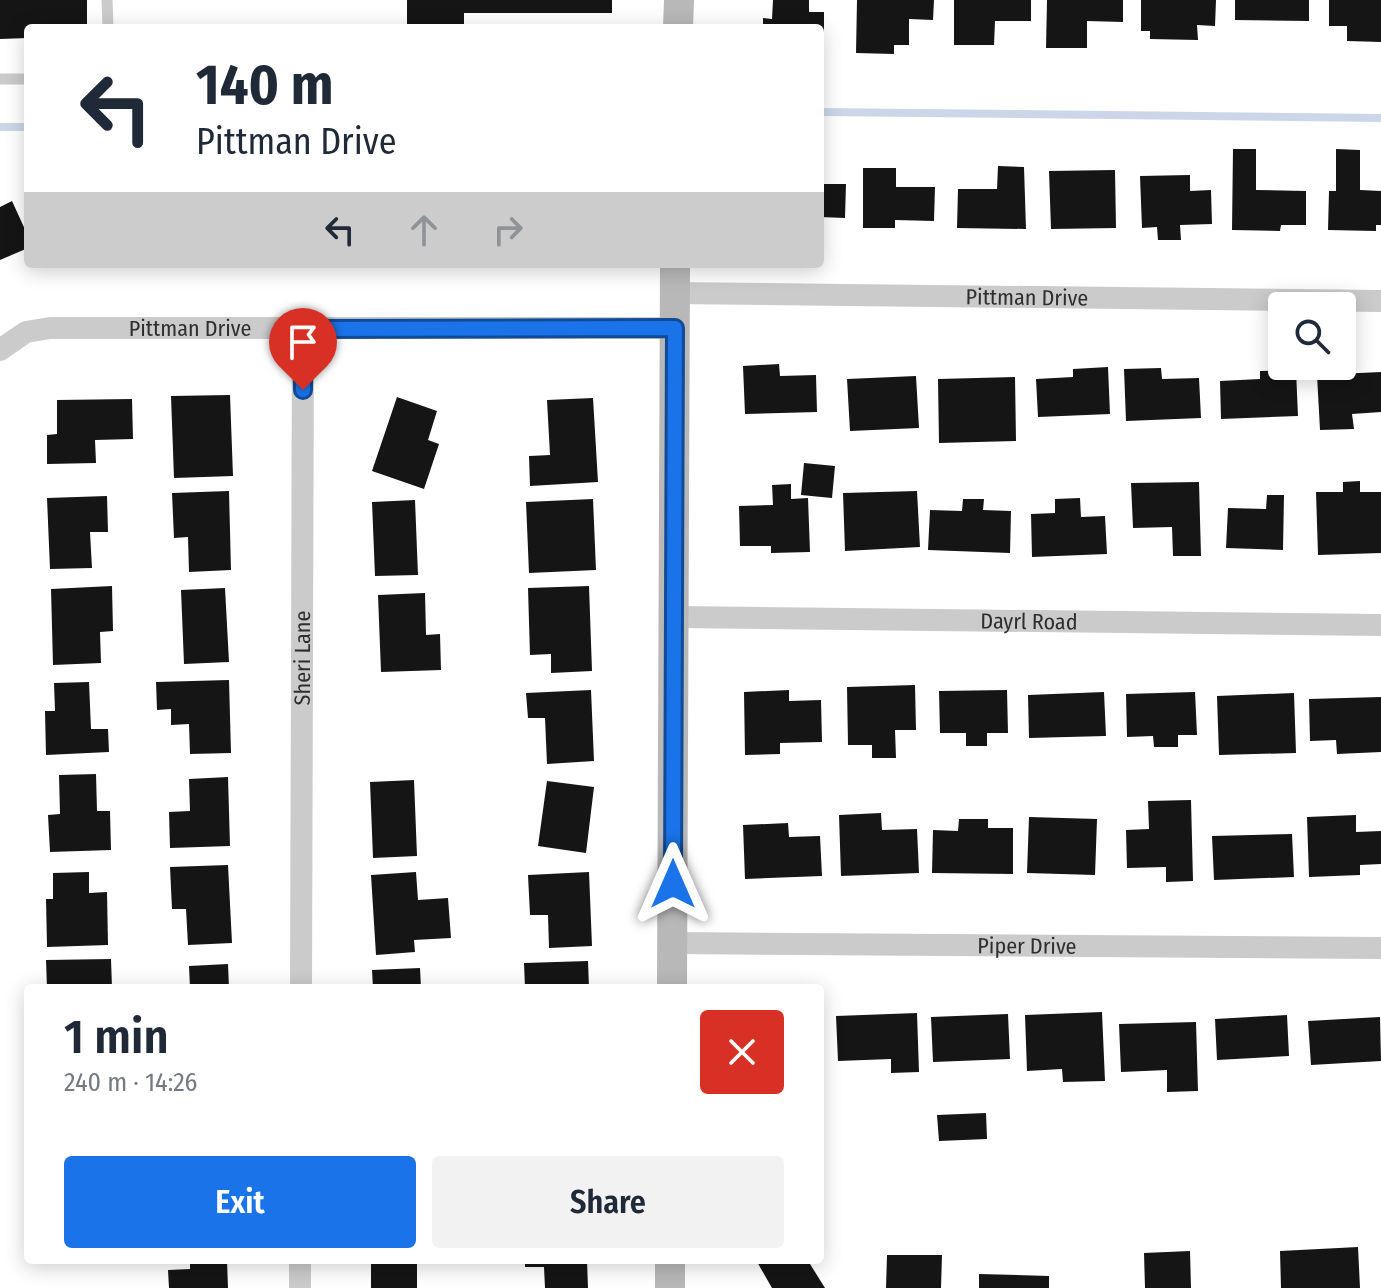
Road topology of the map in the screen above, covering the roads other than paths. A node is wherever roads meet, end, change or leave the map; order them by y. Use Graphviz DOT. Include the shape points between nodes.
graph roads {
  1 [pos="107,0"];
  2 [pos="679,0"];
  3 [pos="108,24"];
  4 [pos="678,24"];
  5 [pos="0,79"];
  6 [pos="24,79"];
  7 [pos="675,278"];
  8 [pos="1381,301"];
  9 [pos="675,328"];
  10 [pos="303,329"];
  11 [pos="0,350"];
  12 [pos="675,617"];
  13 [pos="1381,625"];
  14 [pos="673,943"];
  15 [pos="1381,948"];
  16 [pos="301,984"];
  17 [pos="672,984"];
  18 [pos="300,1264"];
  19 [pos="670,1264"];
  20 [pos="300,1288"];
  21 [pos="670,1288"];
  1 -- 3 [label="lane"];
  2 -- 4 [label="street"];
  5 -- 6 [label="lane"];
  7 -- 8 [label="street, Pittman Drive"];
  7 -- 9 [label="street"];
  9 -- 10 [label="street, Pittman Drive"];
  9 -- 12 [label="street"];
  10 -- 11 [label="street, Pittman Drive" via="50,328 26,332"];
  10 -- 16 [label="street, Sheri Lane"];
  12 -- 13 [label="street, Dayrl Road"];
  12 -- 14 [label="street"];
  14 -- 15 [label="street, Piper Drive"];
  14 -- 17 [label="street"];
  18 -- 20 [label="street"];
  19 -- 21 [label="street"];
}
